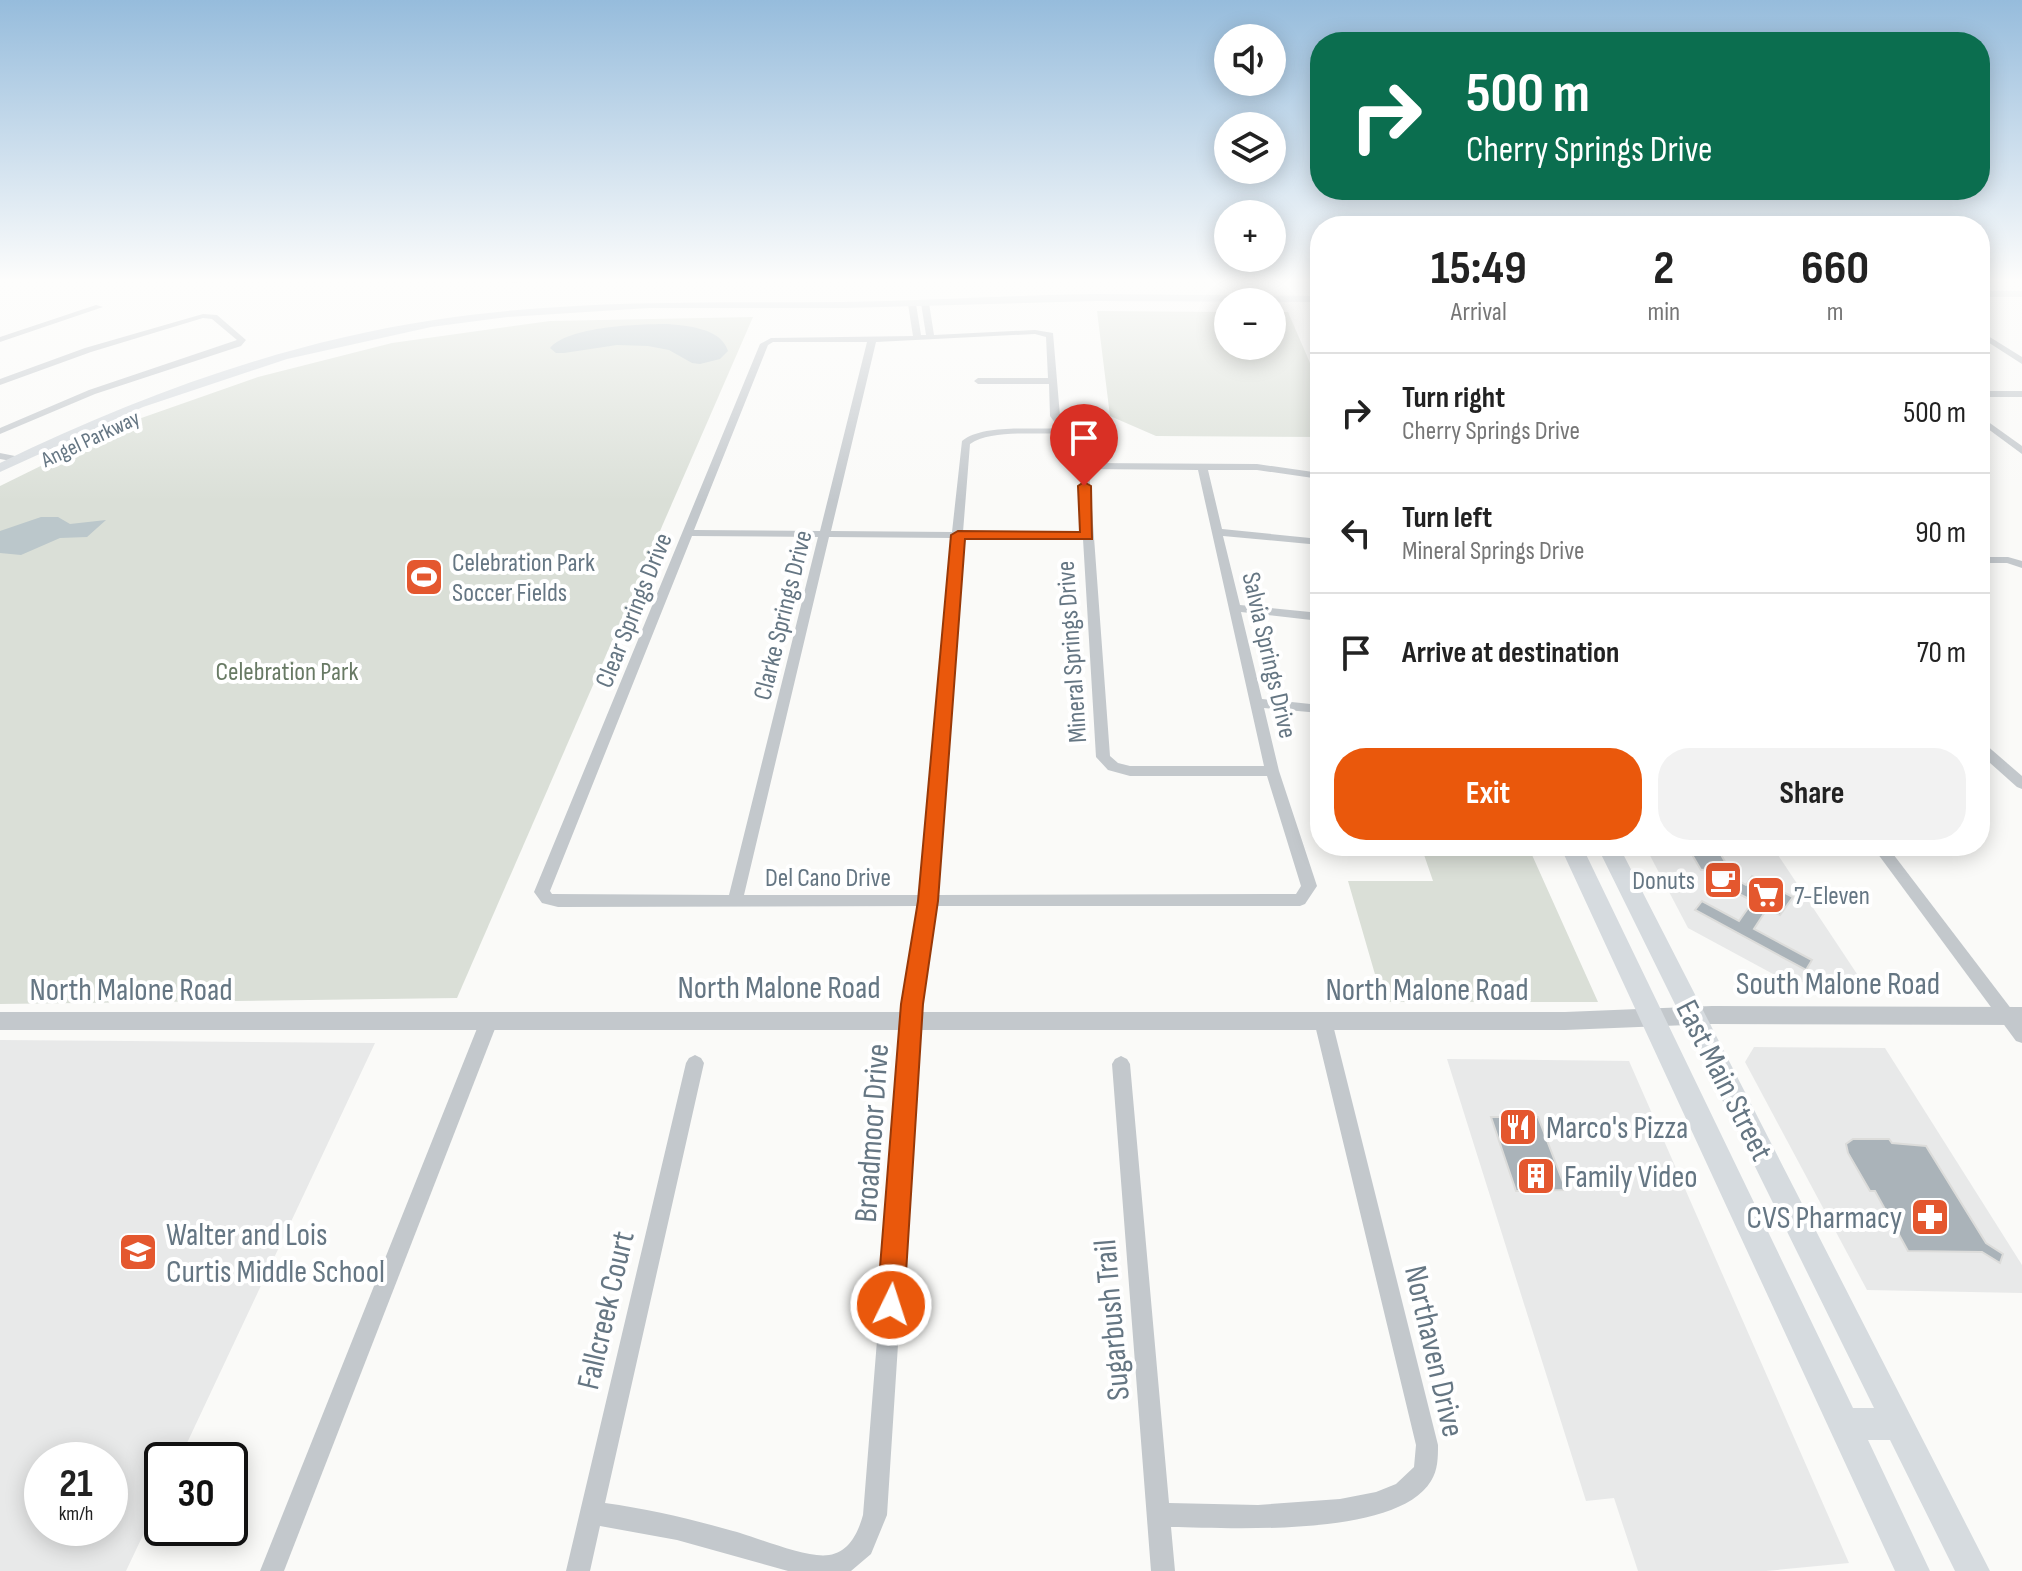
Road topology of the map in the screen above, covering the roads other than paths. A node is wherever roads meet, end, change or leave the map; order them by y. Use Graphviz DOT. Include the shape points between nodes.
graph roads {
  1 [pos="79,354"];
  2 [pos="204,354"];
  3 [pos="289,354"];
  4 [pos="325,354"];
  5 [pos="760,354"];
  6 [pos="869,354"];
  7 [pos="1051,354"];
  8 [pos="978,381"];
  9 [pos="1052,381"];
  10 [pos="0,382"];
  11 [pos="1990,394"];
  12 [pos="2022,394"];
  13 [pos="1990,427"];
  14 [pos="1063,430"];
  15 [pos="0,431"];
  16 [pos="2022,451"];
  17 [pos="0,456"];
  18 [pos="17,459"];
  19 [pos="37,462"];
  20 [pos="1084,466"];
  21 [pos="1202,467"];
  22 [pos="0,468"];
  23 [pos="1310,474"];
  24 [pos="0,482"];
  25 [pos="1217,532"];
  26 [pos="688,533"];
  27 [pos="825,534"];
  28 [pos="958,535"];
  29 [pos="1087,536"];
  30 [pos="1310,540"];
  31 [pos="1990,561"];
  32 [pos="2018,563"];
  33 [pos="1234,608"];
  34 [pos="1310,616"];
  35 [pos="1256,703"];
  36 [pos="1310,708"];
  37 [pos="1990,754"];
  38 [pos="2015,770"];
  39 [pos="1272,771"];
  40 [pos="2022,784"];
  41 [pos="1576,856"];
  42 [pos="1613,856"];
  43 [pos="1887,856"];
  44 [pos="543,896"];
  45 [pos="1305,896"];
  46 [pos="735,901"];
  47 [pos="928,901"];
  48 [pos="1693,1016"];
  49 [pos="2015,1016"];
  50 [pos="911,1019"];
  51 [pos="1654,1019"];
  52 [pos="0,1021"];
  53 [pos="489,1021"];
  54 [pos="1323,1021"];
  55 [pos="2022,1036"];
  56 [pos="695,1063"];
  57 [pos="1121,1064"];
  58 [pos="1844,1424"];
  59 [pos="1899,1424"];
  60 [pos="591,1513"];
  61 [pos="1158,1515"];
  62 [pos="272,1571"];
  63 [pos="578,1571"];
  64 [pos="1163,1571"];
  65 [pos="1913,1571"];
  66 [pos="1973,1571"];
  1 -- 10 [label="street"];
  2 -- 15 [label="street" via="92,392"];
  3 -- 18 [label="main road, Angel Parkway" via="185,386"];
  4 -- 19 [label="main road, Angel Parkway" via="199,392"];
  5 -- 26 [label="street, Clear Springs Drive"];
  6 -- 27 [label="street, Clarke Springs Drive"];
  7 -- 9 [label="street, Mineral Springs Drive"];
  8 -- 9 [label="street"];
  9 -- 14 [label="street, Mineral Springs Drive" via="1055,416"];
  11 -- 12 [label="street"];
  13 -- 16 [label="street"];
  14 -- 20 [label="street, Mineral Springs Drive"];
  14 -- 28 [label="street, Broadmoor Drive" via="968,438"];
  17 -- 18 [label="street"];
  18 -- 19 [label="main road"];
  18 -- 22 [label="main road, Angel Parkway"];
  19 -- 24 [label="main road, Angel Parkway"];
  20 -- 21 [label="street"];
  20 -- 29 [label="street, Mineral Springs Drive"];
  21 -- 23 [label="street"];
  21 -- 25 [label="street, Salvia Springs Drive"];
  25 -- 30 [label="street"];
  25 -- 33 [label="street, Salvia Springs Drive"];
  26 -- 27 [label="street"];
  26 -- 44 [label="street, Clear Springs Drive"];
  27 -- 28 [label="street"];
  27 -- 46 [label="street, Clarke Springs Drive"];
  28 -- 29 [label="street"];
  28 -- 47 [label="street, Broadmoor Drive"];
  29 -- 39 [label="street, Mineral Springs Drive" via="1101,752 1107,763 1130,771"];
  31 -- 32 [label="street"];
  33 -- 34 [label="street"];
  33 -- 35 [label="street, Salvia Springs Drive"];
  35 -- 36 [label="street"];
  35 -- 39 [label="street, Salvia Springs Drive"];
  37 -- 38 [label="street"];
  38 -- 40 [label="street"];
  39 -- 45 [label="street, Salvia Springs Drive" via="1308,880"];
  41 -- 51 [label="main road, East Main Street"];
  42 -- 48 [label="main road, East Main Street"];
  43 -- 49 [label="street"];
  44 -- 46 [label="street, Del Cano Drive" via="558,901"];
  45 -- 47 [label="street, Del Cano Drive" via="1293,902"];
  46 -- 47 [label="street, Del Cano Drive"];
  47 -- 50 [label="street, Broadmoor Drive"];
  48 -- 49 [label="street, South Malone Road"];
  48 -- 51 [label="street, South Malone Road"];
  48 -- 59 [label="main road, East Main Street"];
  49 -- 55 [label="street"];
  50 -- 53 [label="street, North Malone Road"];
  50 -- 54 [label="street, North Malone Road"];
  50 -- 60 [label="street, Broadmoor Drive" via="875,1515 862,1550 841,1565 817,1568 682,1527"];
  51 -- 54 [label="street, North Malone Road"];
  51 -- 58 [label="main road, East Main Street"];
  52 -- 53 [label="street, North Malone Road"];
  53 -- 62 [label="street"];
  54 -- 61 [label="street, Northaven Drive" via="1427,1461 1413,1486 1369,1506 1287,1516"];
  56 -- 60 [label="street, Fallcreek Court"];
  57 -- 61 [label="street, Sugarbush Trail"];
  58 -- 59 [label="main road"];
  58 -- 65 [label="main road, East Main Street"];
  59 -- 66 [label="main road, East Main Street"];
  60 -- 63 [label="street, Fallcreek Court"];
  61 -- 64 [label="street, Sugarbush Trail"];
}
